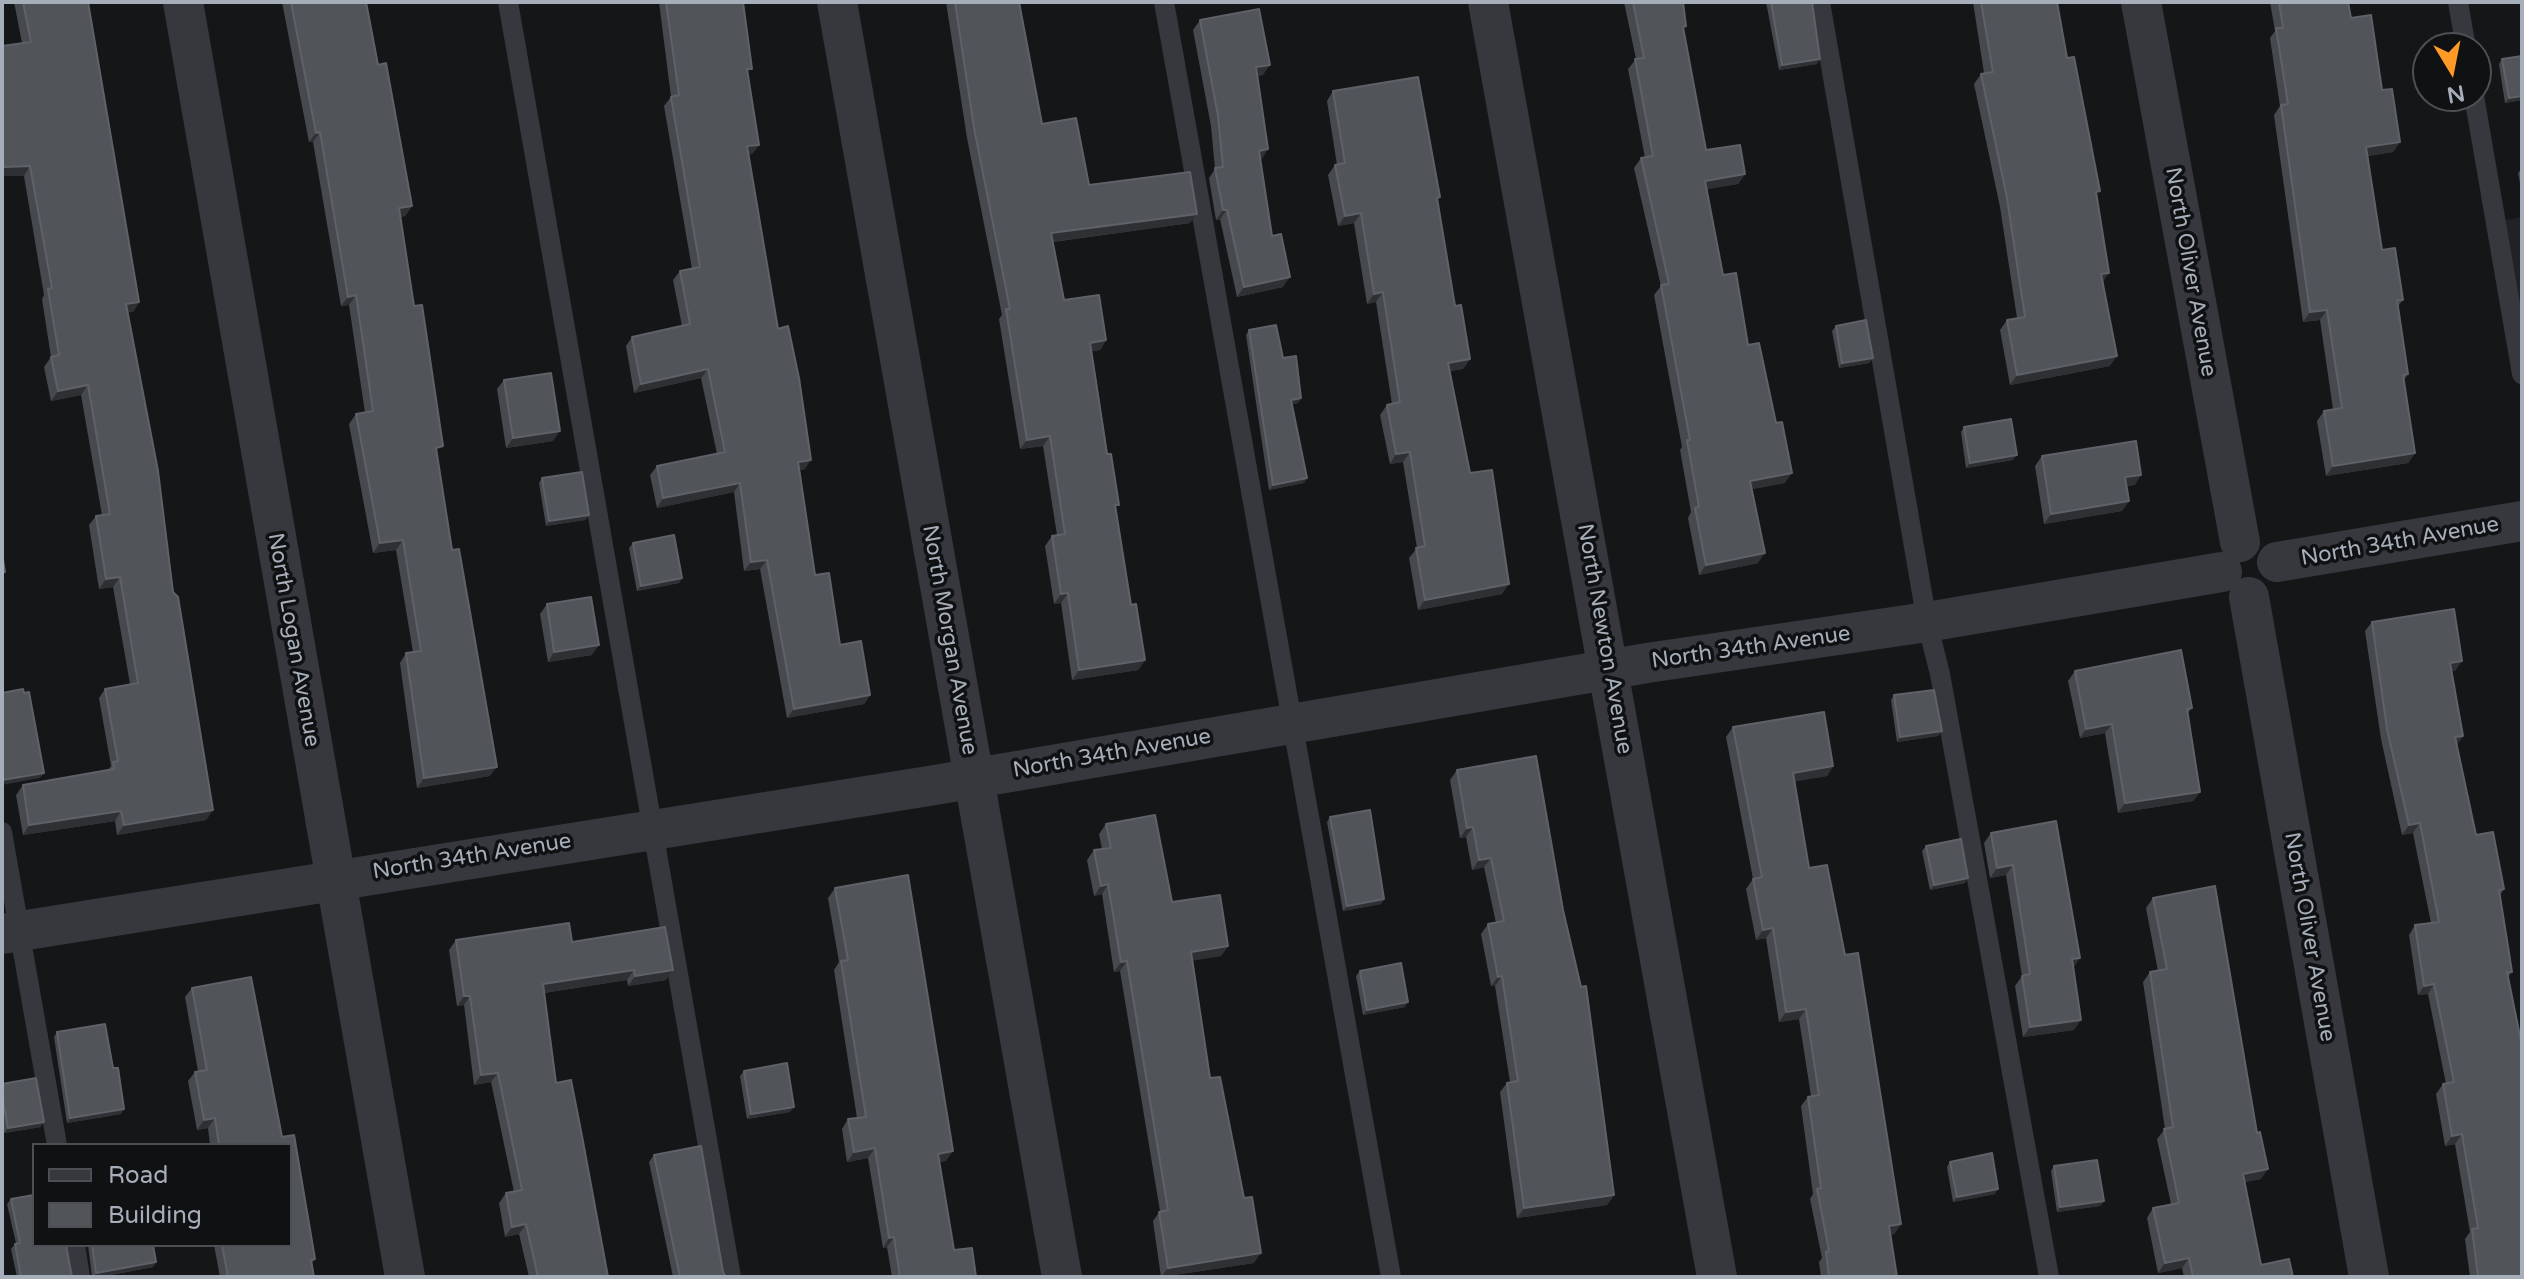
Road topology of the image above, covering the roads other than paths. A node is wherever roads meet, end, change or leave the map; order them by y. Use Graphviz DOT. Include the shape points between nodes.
graph roads {
  1 [pos="183,2"];
  2 [pos="508,2"];
  3 [pos="837,2"];
  4 [pos="1164,2"];
  5 [pos="1488,2"];
  6 [pos="1820,2"];
  7 [pos="2141,2"];
  8 [pos="2458,2"];
  9 [pos="2463,32"];
  10 [pos="2477,112"];
  11 [pos="2522,374"];
  12 [pos="2522,521"];
  13 [pos="2237,570"];
  14 [pos="1927,622"];
  15 [pos="1610,671"];
  16 [pos="1293,723"];
  17 [pos="973,778"];
  18 [pos="653,828"];
  19 [pos="2,832"];
  20 [pos="335,879"];
  21 [pos="11,933"];
  22 [pos="57,1143"];
  23 [pos="75,1247"];
  24 [pos="80,1277"];
  25 [pos="405,1277"];
  26 [pos="731,1277"];
  27 [pos="1062,1277"];
  28 [pos="1391,1277"];
  29 [pos="1717,1277"];
  30 [pos="2049,1277"];
  31 [pos="2369,1277"];
  1 -- 20 [label="street, North Logan Avenue"];
  2 -- 18 [label="lane"];
  3 -- 17 [label="street, North Morgan Avenue"];
  4 -- 16 [label="lane"];
  5 -- 15 [label="street, North Newton Avenue"];
  6 -- 14 [label="lane"];
  7 -- 13 [label="street, North Oliver Avenue"];
  8 -- 9 [label="lane"];
  10 -- 11 [label="lane"];
  12 -- 13 [label="street, North 34th Avenue" via="2277,562 2259,542"];
  13 -- 14 [label="street, North 34th Avenue"];
  13 -- 31 [label="street, North Oliver Avenue"];
  14 -- 15 [label="street, North 34th Avenue"];
  14 -- 30 [label="lane"];
  15 -- 16 [label="street, North 34th Avenue"];
  15 -- 29 [label="street, North Newton Avenue"];
  16 -- 17 [label="street, North 34th Avenue"];
  16 -- 28 [label="lane"];
  17 -- 18 [label="street, North 34th Avenue"];
  17 -- 27 [label="street, North Morgan Avenue"];
  18 -- 20 [label="street, North 34th Avenue"];
  18 -- 26 [label="lane"];
  19 -- 21 [label="lane"];
  20 -- 21 [label="street, North 34th Avenue"];
  20 -- 25 [label="street, North Logan Avenue"];
  21 -- 22 [label="lane"];
  23 -- 24 [label="lane"];
}
